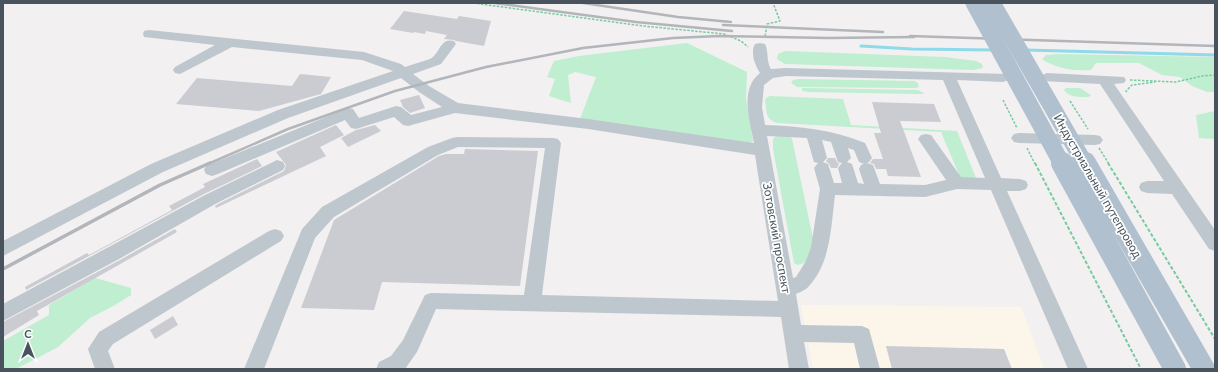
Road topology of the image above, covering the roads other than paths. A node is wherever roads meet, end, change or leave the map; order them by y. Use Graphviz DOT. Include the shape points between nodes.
graph roads {
  1 [pos="974,3"];
  2 [pos="992,3"];
  3 [pos="149,34"];
  4 [pos="228,43"];
  5 [pos="449,44"];
  6 [pos="761,50"];
  7 [pos="180,70"];
  8 [pos="404,73"];
  9 [pos="767,74"];
  10 [pos="948,76"];
  11 [pos="1003,77"];
  12 [pos="1047,78"];
  13 [pos="1104,80"];
  14 [pos="1119,80"];
  15 [pos="455,108"];
  16 [pos="759,130"];
  17 [pos="813,134"];
  18 [pos="837,138"];
  19 [pos="1021,138"];
  20 [pos="926,140"];
  21 [pos="1095,140"];
  22 [pos="762,150"];
  23 [pos="277,166"];
  24 [pos="212,170"];
  25 [pos="957,183"];
  26 [pos="996,184"];
  27 [pos="1020,185"];
  28 [pos="1147,187"];
  29 [pos="1177,188"];
  30 [pos="828,189"];
  31 [pos="852,190"];
  32 [pos="874,190"];
  33 [pos="275,236"];
  34 [pos="1215,244"];
  35 [pos="3,249"];
  36 [pos="786,290"];
  37 [pos="532,304"];
  38 [pos="789,309"];
  39 [pos="3,313"];
  40 [pos="793,333"];
  41 [pos="105,369"];
  42 [pos="254,369"];
  43 [pos="386,369"];
  44 [pos="799,369"];
  45 [pos="870,369"];
  46 [pos="1078,369"];
  47 [pos="1175,369"];
  48 [pos="1204,369"];
  1 -- 47 [label="main road, Индустриальный путепровод, bridge"];
  2 -- 48 [label="main road, Индустриальный путепровод, bridge"];
  3 -- 4 [label="street"];
  4 -- 7 [label="street"];
  4 -- 8 [label="street" via="364,56 396,67"];
  5 -- 8 [label="street" via="436,61"];
  6 -- 9 [label="street" via="761,64"];
  8 -- 15 [label="street"];
  8 -- 35 [label="street" via="283,114 157,168"];
  9 -- 10 [label="street" via="786,72"];
  9 -- 16 [label="street, Зотовский проспект" via="757,84"];
  10 -- 11 [label="street"];
  10 -- 26 [label="street"];
  12 -- 13 [label="street"];
  13 -- 14 [label="street"];
  13 -- 29 [label="street"];
  15 -- 22 [label="street" via="588,124"];
  15 -- 24 [label="street" via="408,121 396,111 356,124 348,113"];
  16 -- 17 [label="street"];
  16 -- 22 [label="street, Зотовский проспект"];
  17 -- 18 [label="street"];
  17 -- 30 [label="street"];
  18 -- 31 [label="street"];
  18 -- 32 [label="street" via="860,147"];
  19 -- 21 [label="street"];
  20 -- 25 [label="street"];
  22 -- 36 [label="street, Зотовский проспект"];
  23 -- 39 [label="street" via="211,199"];
  25 -- 26 [label="street"];
  25 -- 32 [label="street" via="925,191"];
  26 -- 27 [label="street"];
  26 -- 46 [label="street"];
  28 -- 29 [label="street"];
  29 -- 34 [label="street"];
  30 -- 31 [label="street"];
  30 -- 36 [label="street" via="820,246 813,264 802,282"];
  31 -- 32 [label="street"];
  33 -- 41 [label="street" via="106,338 98,349"];
  36 -- 38 [label="street, Зотовский проспект"];
  37 -- 38 [label="street"];
  37 -- 42 [label="street" via="553,143 457,142 433,151 328,212 308,234"];
  37 -- 43 [label="street" via="431,302 410,346 398,363"];
  38 -- 40 [label="street, Зотовский проспект"];
  40 -- 44 [label="street, Зотовский проспект"];
  40 -- 45 [label="street" via="862,335"];
}
